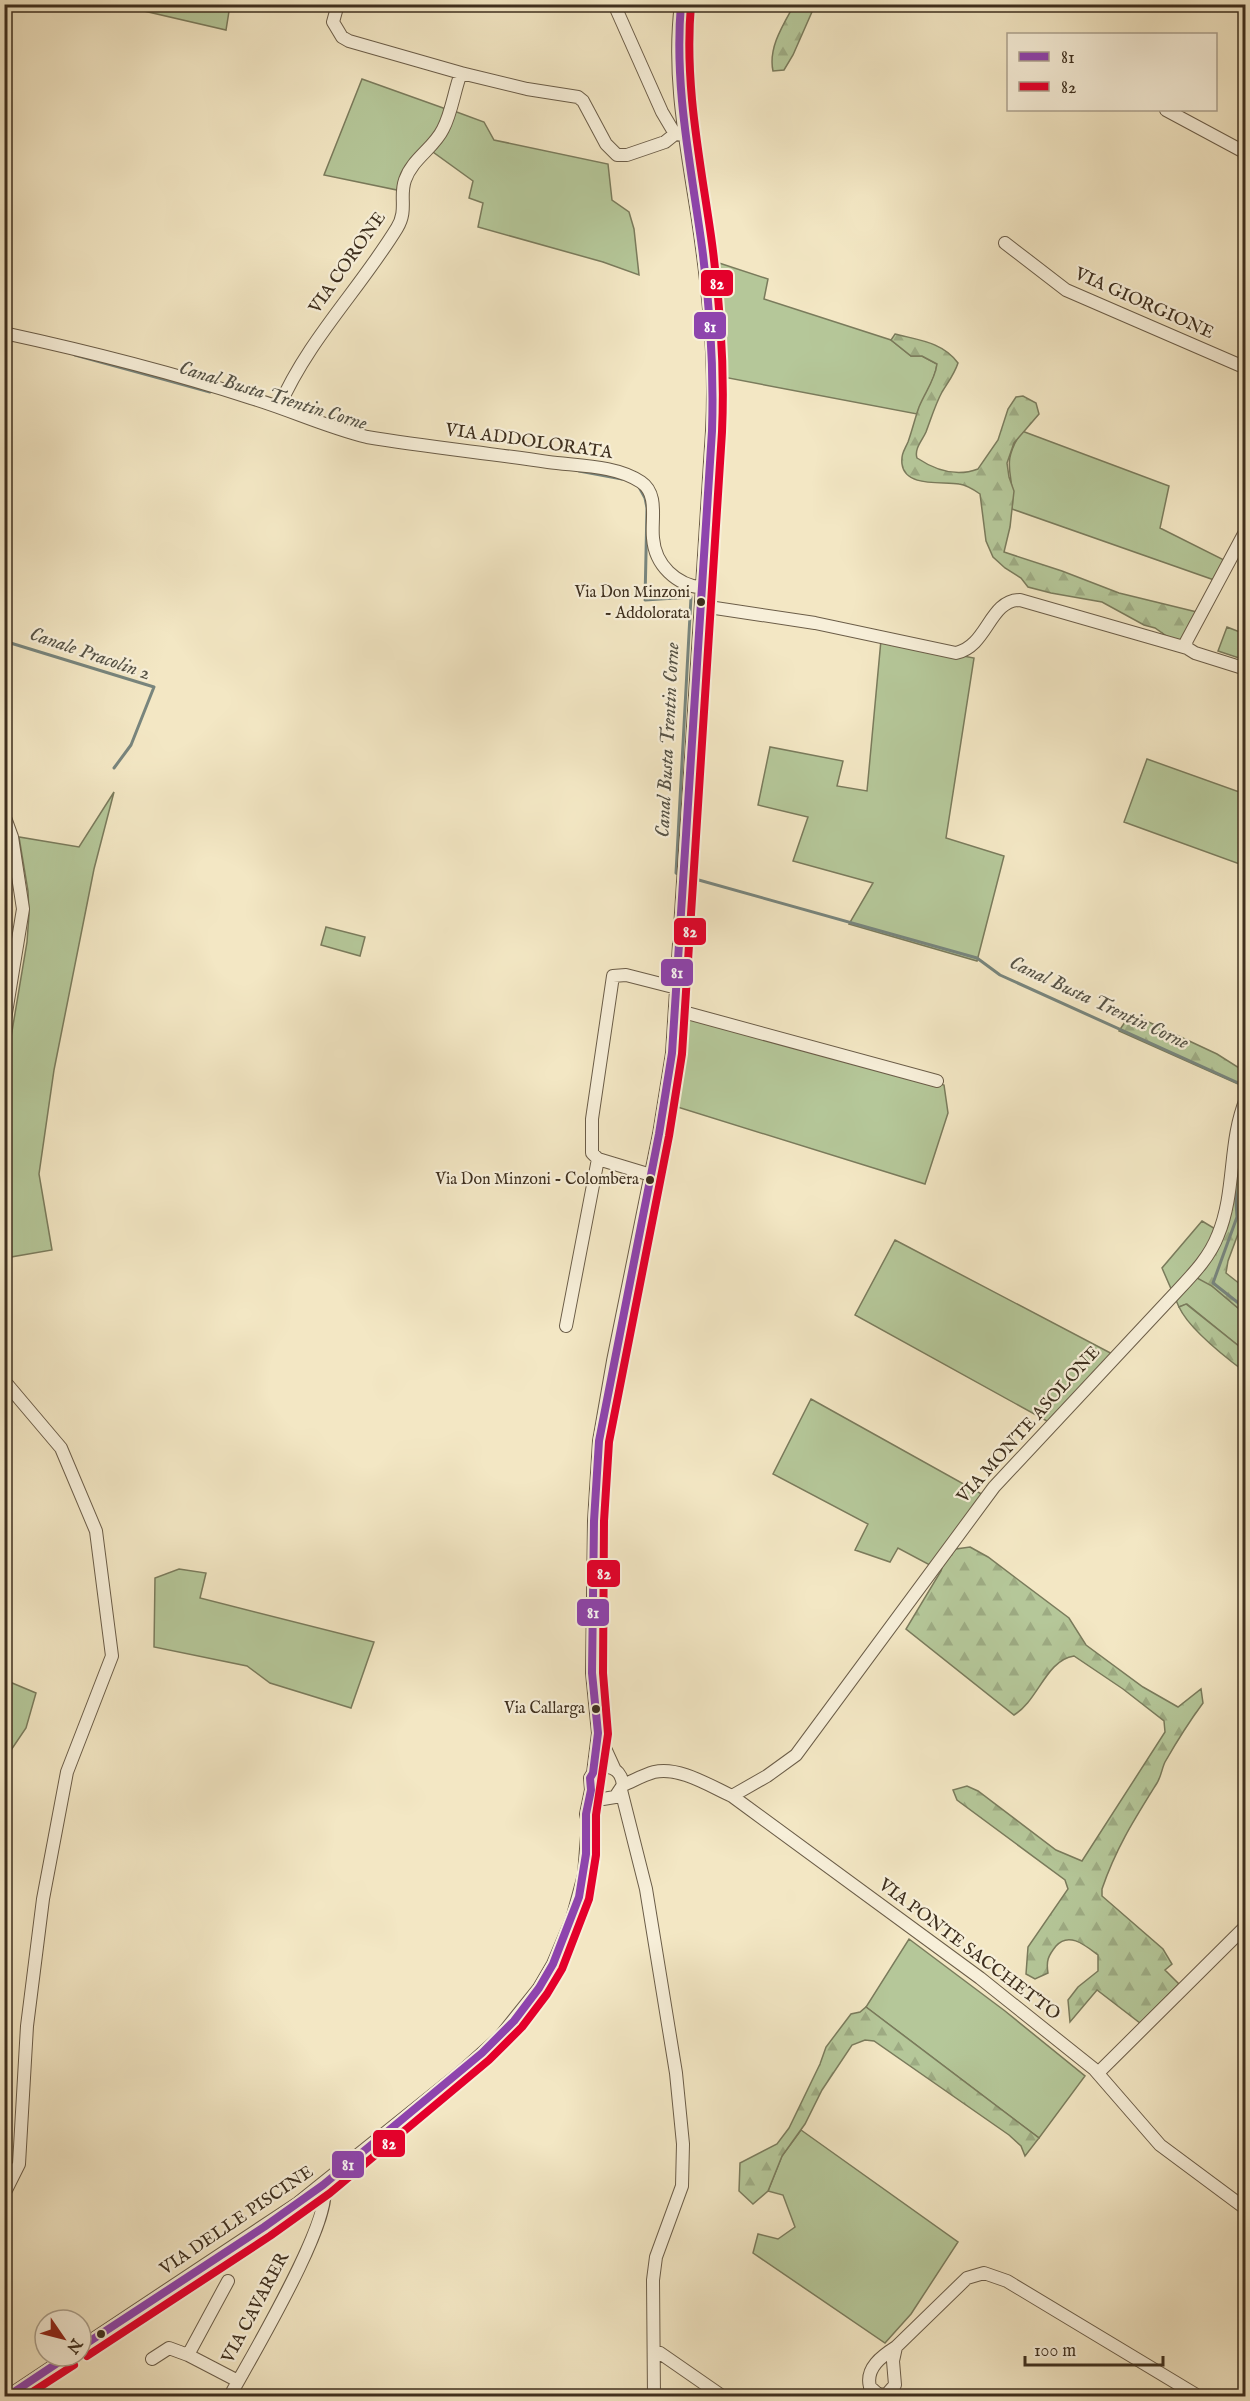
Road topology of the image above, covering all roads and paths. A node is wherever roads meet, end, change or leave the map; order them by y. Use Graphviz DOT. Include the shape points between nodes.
graph roads {
  1 [pos="338,4"];
  2 [pos="614,4"];
  3 [pos="681,4"];
  4 [pos="461,73"];
  5 [pos="1168,111"];
  6 [pos="680,135"];
  7 [pos="1245,153"];
  8 [pos="1005,243"];
  9 [pos="4,333"];
  10 [pos="1245,368"];
  11 [pos="279,407"];
  12 [pos="1245,530"];
  13 [pos="703,588"];
  14 [pos="702,606"];
  15 [pos="1187,648"];
  16 [pos="1245,669"];
  17 [pos="4,815"];
  18 [pos="677,988"];
  19 [pos="676,1010"];
  20 [pos="4,1024"];
  21 [pos="937,1082"];
  22 [pos="1245,1099"];
  23 [pos="598,1159"];
  24 [pos="651,1175"];
  25 [pos="566,1326"];
  26 [pos="4,1378"];
  27 [pos="598,1733"];
  28 [pos="614,1768"];
  29 [pos="593,1773"];
  30 [pos="622,1784"];
  31 [pos="591,1790"];
  32 [pos="732,1796"];
  33 [pos="607,1799"];
  34 [pos="626,1810"];
  35 [pos="588,1823"];
  36 [pos="1245,1926"];
  37 [pos="1098,2073"];
  38 [pos="323,2185"];
  39 [pos="4,2194"];
  40 [pos="1245,2209"];
  41 [pos="228,2281"];
  42 [pos="93,2339"];
  43 [pos="896,2347"];
  44 [pos="654,2352"];
  45 [pos="188,2355"];
  46 [pos="152,2359"];
  47 [pos="50,2368"];
  48 [pos="238,2381"];
  49 [pos="8,2397"];
  50 [pos="230,2397"];
  51 [pos="654,2397"];
  52 [pos="722,2397"];
  53 [pos="1198,2397"];
  1 -- 4 [label="street" via="333,22 349,41"];
  2 -- 6 [label="street" via="662,111"];
  3 -- 6 [label="street" via="677,72"];
  4 -- 6 [label="street" via="527,90 578,97 610,150 617,154 627,156"];
  4 -- 11 [label="street, VIA CORONE" via="444,128 405,179 404,213 398,225 368,272 314,342"];
  5 -- 7 [label="street"];
  6 -- 13 [label="street" via="704,261 713,344 714,410"];
  8 -- 10 [label="street, VIA GIORGIONE" via="1066,290"];
  9 -- 11 [label="street, VIA ADDOLORATA" via="105,356"];
  11 -- 13 [label="street, VIA ADDOLORATA" via="367,437 588,466 630,477 643,483 652,497 655,549 664,568 681,582"];
  12 -- 15 [label="street" via="1186,642"];
  13 -- 14 [label="street"];
  14 -- 15 [label="street" via="815,623 956,653 975,644 1002,605 1020,600"];
  14 -- 18 [label="street"];
  15 -- 16 [label="street"];
  17 -- 20 [label="street" via="12,837 23,909"];
  18 -- 19 [label="street"];
  18 -- 23 [label="street" via="626,975 613,976 592,1119 592,1153"];
  19 -- 21 [label="street"];
  19 -- 24 [label="street" via="667,1093"];
  22 -- 32 [label="street, VIA MONTE ASOLONE" via="1236,1131 1223,1220 1205,1259 994,1487 796,1755"];
  23 -- 24 [label="street"];
  23 -- 25 [label="street"];
  24 -- 27 [label="street" via="612,1361 597,1457 592,1673"];
  26 -- 39 [label="street" via="61,1448 96,1531 112,1656 67,1772 40,1922 27,2026 19,2164"];
  27 -- 28 [label="street"];
  27 -- 29 [label="street, VIA DELLE PISCINE"];
  28 -- 29 [label="street" via="602,1766"];
  28 -- 30 [label="street"];
  29 -- 31 [label="street, VIA DELLE PISCINE"];
  30 -- 32 [label="street, VIA PONTE SACCHETTO" via="670,1771"];
  30 -- 33 [label="street, VIA DELLE PISCINE"];
  30 -- 34 [label="street"];
  31 -- 33 [label="street"];
  31 -- 35 [label="street, VIA DELLE PISCINE"];
  32 -- 37 [label="street, VIA PONTE SACCHETTO" via="980,1978"];
  33 -- 34 [label="street"];
  33 -- 35 [label="street, VIA DELLE PISCINE"];
  34 -- 44 [label="street" via="646,1890 676,2073 683,2144 682,2186 656,2257"];
  35 -- 38 [label="street, VIA DELLE PISCINE" via="584,1875 572,1919 553,1964 526,2005 499,2038"];
  36 -- 37 [label="street"];
  37 -- 40 [label="street, VIA PONTE SACCHETTO" via="1160,2145"];
  38 -- 42 [label="street, VIA DELLE PISCINE"];
  38 -- 48 [label="street, VIA CAVARER" via="326,2199 319,2221 281,2303"];
  41 -- 45 [label="street, VIA CAVARER"];
  43 -- 53 [label="street" via="967,2278 984,2273 1007,2281"];
  44 -- 51 [label="street"];
  44 -- 52 [label="street"];
  45 -- 46 [label="street, VIA CAVARER" via="169,2348"];
  45 -- 48 [label="street, VIA CAVARER"];
  47 -- 49 [label="street"];
  48 -- 50 [label="street, VIA CAVARER"];
}
